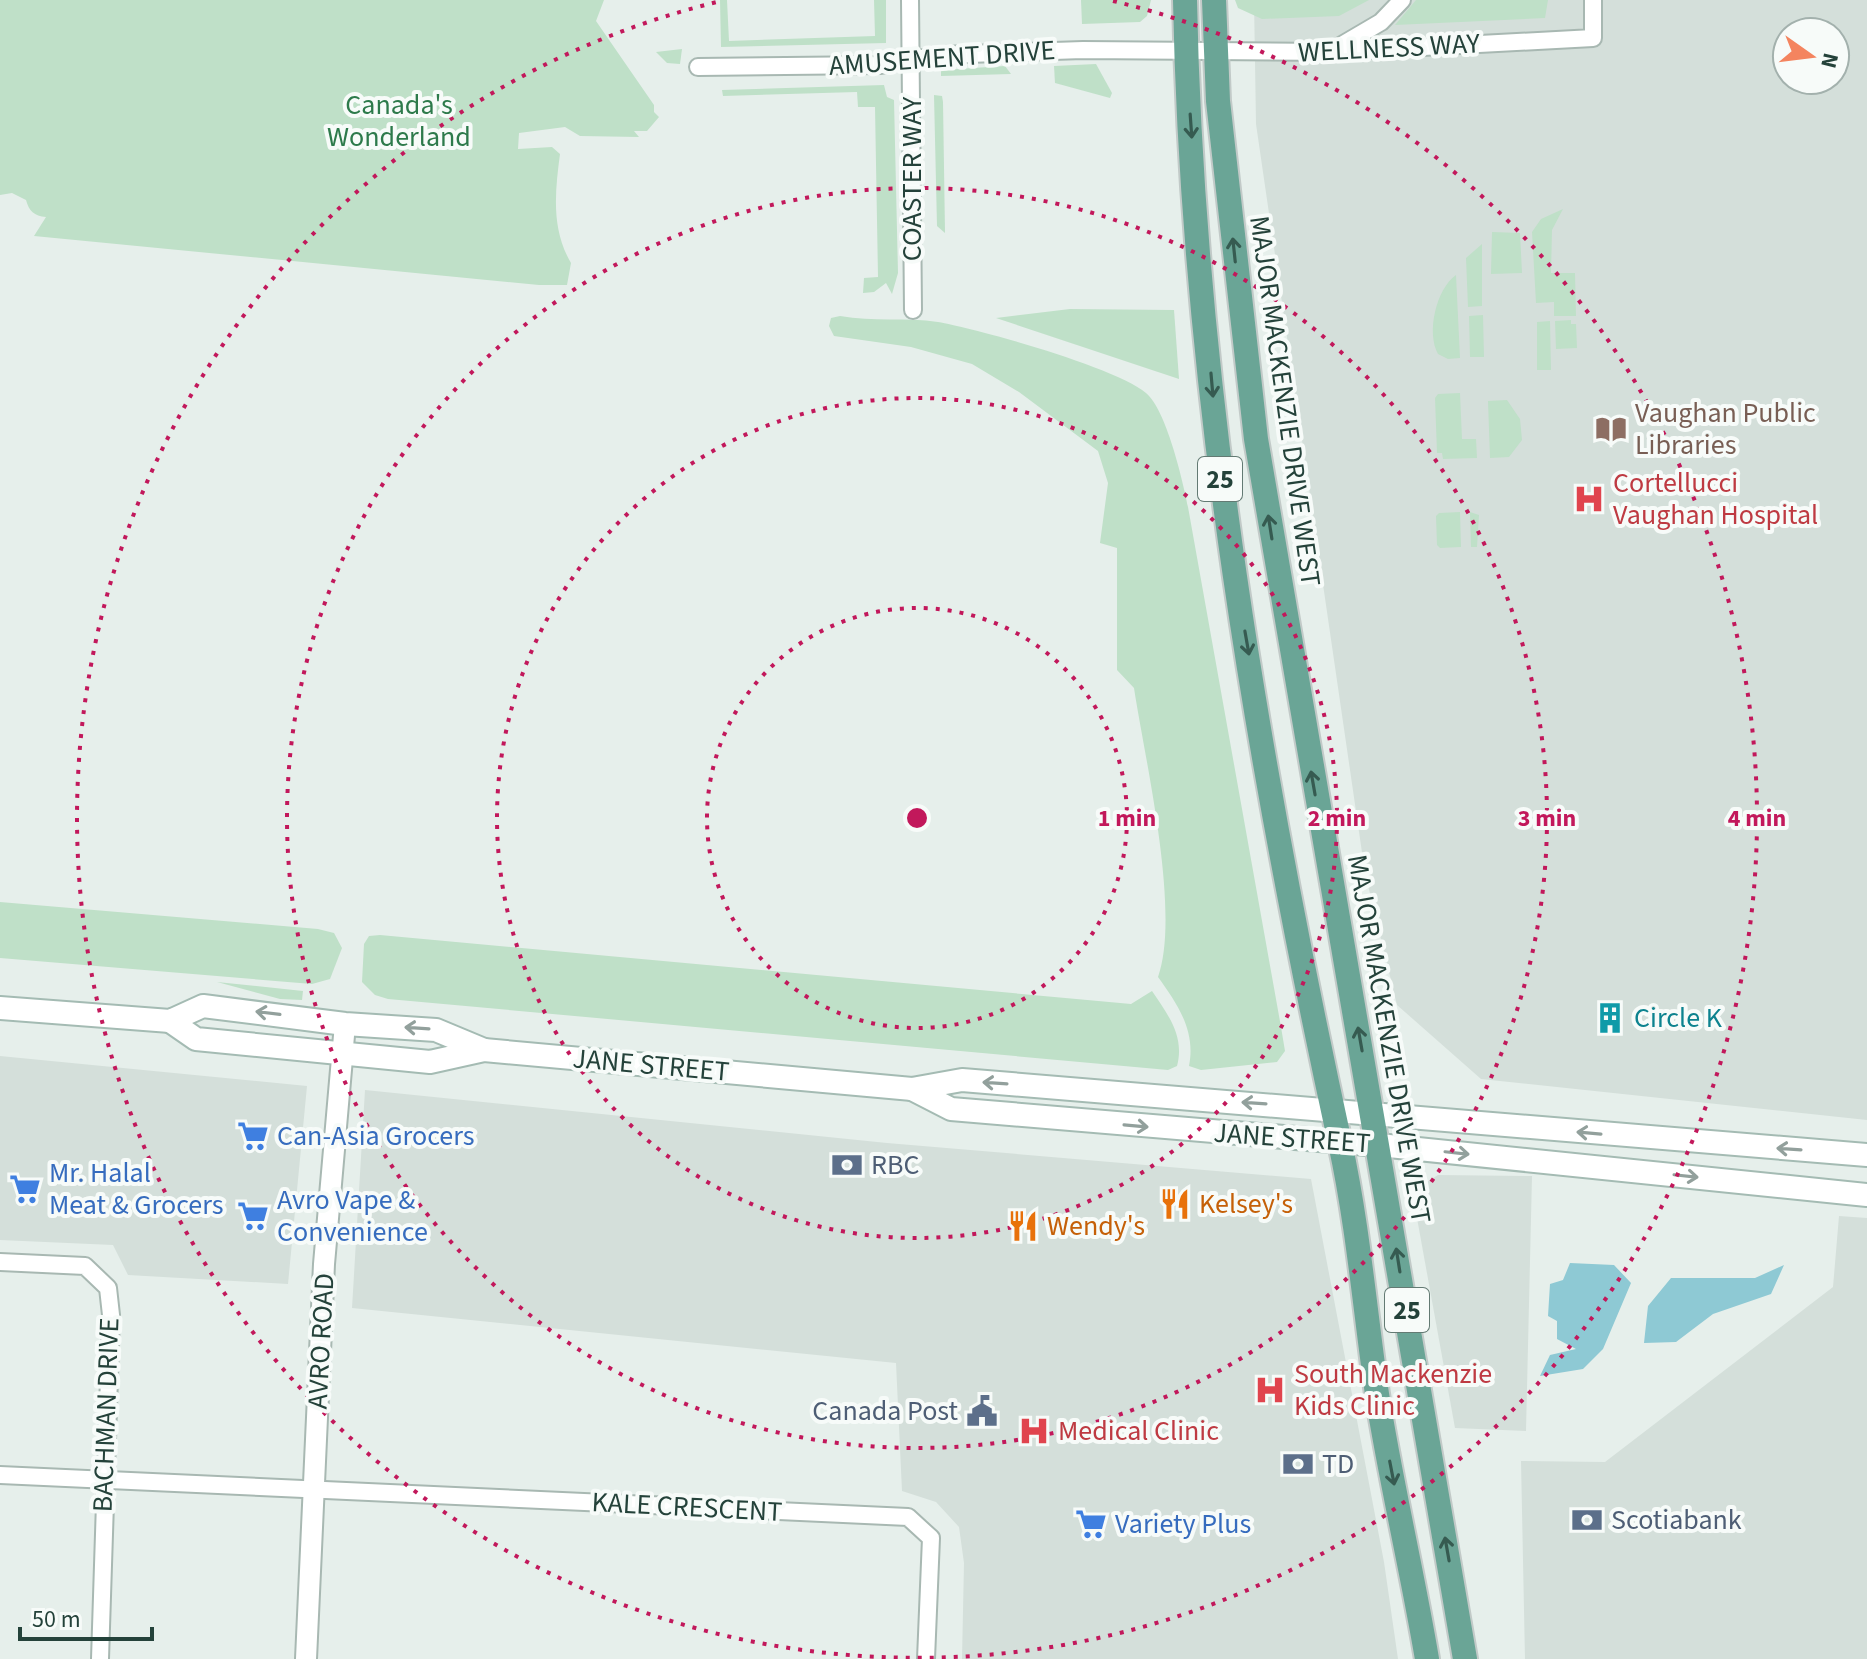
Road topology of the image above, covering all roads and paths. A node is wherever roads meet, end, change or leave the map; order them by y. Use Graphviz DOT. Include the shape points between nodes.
graph roads {
  1 [pos="910,0"];
  2 [pos="1185,0"];
  3 [pos="1214,0"];
  4 [pos="1402,0"];
  5 [pos="1593,0"];
  6 [pos="1185,48"];
  7 [pos="1330,52"];
  8 [pos="1216,54"];
  9 [pos="911,59"];
  10 [pos="698,67"];
  11 [pos="913,310"];
  12 [pos="0,1008"];
  13 [pos="170,1021"];
  14 [pos="345,1024"];
  15 [pos="484,1050"];
  16 [pos="343,1053"];
  17 [pos="912,1089"];
  18 [pos="1332,1110"];
  19 [pos="1374,1116"];
  20 [pos="1340,1144"];
  21 [pos="1379,1145"];
  22 [pos="1867,1155"];
  23 [pos="1867,1195"];
  24 [pos="0,1262"];
  25 [pos="0,1475"];
  26 [pos="103,1479"];
  27 [pos="314,1489"];
  28 [pos="100,1659"];
  29 [pos="306,1659"];
  30 [pos="926,1659"];
  31 [pos="1427,1659"];
  32 [pos="1465,1659"];
  1 -- 9 [label="street, COASTER WAY"];
  2 -- 6 [label="main road, 25"];
  3 -- 8 [label="main road, MAJOR MACKENZIE DRIVE WEST / 25"];
  4 -- 7 [label="street" via="1381,22"];
  5 -- 7 [label="street, WELLNESS WAY" via="1593,38"];
  6 -- 8 [label="street, WELLNESS WAY"];
  6 -- 9 [label="street, AMUSEMENT DRIVE"];
  6 -- 18 [label="main road, 25, one-way" via="1222,497"];
  7 -- 8 [label="street, WELLNESS WAY"];
  19 -- 8 [label="main road, MAJOR MACKENZIE DRIVE WEST / 25, one-way" via="1260,467"];
  9 -- 10 [label="street, AMUSEMENT DRIVE" via="881,65"];
  9 -- 11 [label="street, COASTER WAY"];
  12 -- 13 [label="main road, JANE STREET"];
  14 -- 13 [label="main road, JANE STREET, one-way" via="203,1006"];
  13 -- 16 [label="main road, JANE STREET" via="196,1039"];
  15 -- 14 [label="main road, JANE STREET, one-way" via="436,1030"];
  14 -- 16 [label="street, AVRO ROAD"];
  15 -- 16 [label="main road, JANE STREET" via="430,1062"];
  15 -- 17 [label="main road, JANE STREET"];
  16 -- 27 [label="street, AVRO ROAD" via="324,1264"];
  18 -- 17 [label="main road, JANE STREET, one-way" via="962,1080"];
  17 -- 20 [label="main road, JANE STREET, one-way" via="951,1109"];
  18 -- 19 [label="main road, JANE STREET"];
  18 -- 20 [label="main road, 25"];
  19 -- 21 [label="main road, MAJOR MACKENZIE DRIVE WEST / 25"];
  22 -- 19 [label="main road, JANE STREET, one-way"];
  20 -- 21 [label="main road, JANE STREET"];
  20 -- 31 [label="main road, 25, one-way" via="1382,1420"];
  21 -- 23 [label="main road, JANE STREET, one-way"];
  32 -- 21 [label="main road, MAJOR MACKENZIE DRIVE WEST / 25, one-way"];
  24 -- 26 [label="street, BACHMAN DRIVE" via="85,1266 108,1288"];
  25 -- 26 [label="street, KALE CRESCENT"];
  26 -- 27 [label="street, KALE CRESCENT"];
  26 -- 28 [label="street, BACHMAN DRIVE"];
  27 -- 29 [label="street, AVRO ROAD"];
  27 -- 30 [label="street, KALE CRESCENT" via="908,1517 931,1538"];
}
